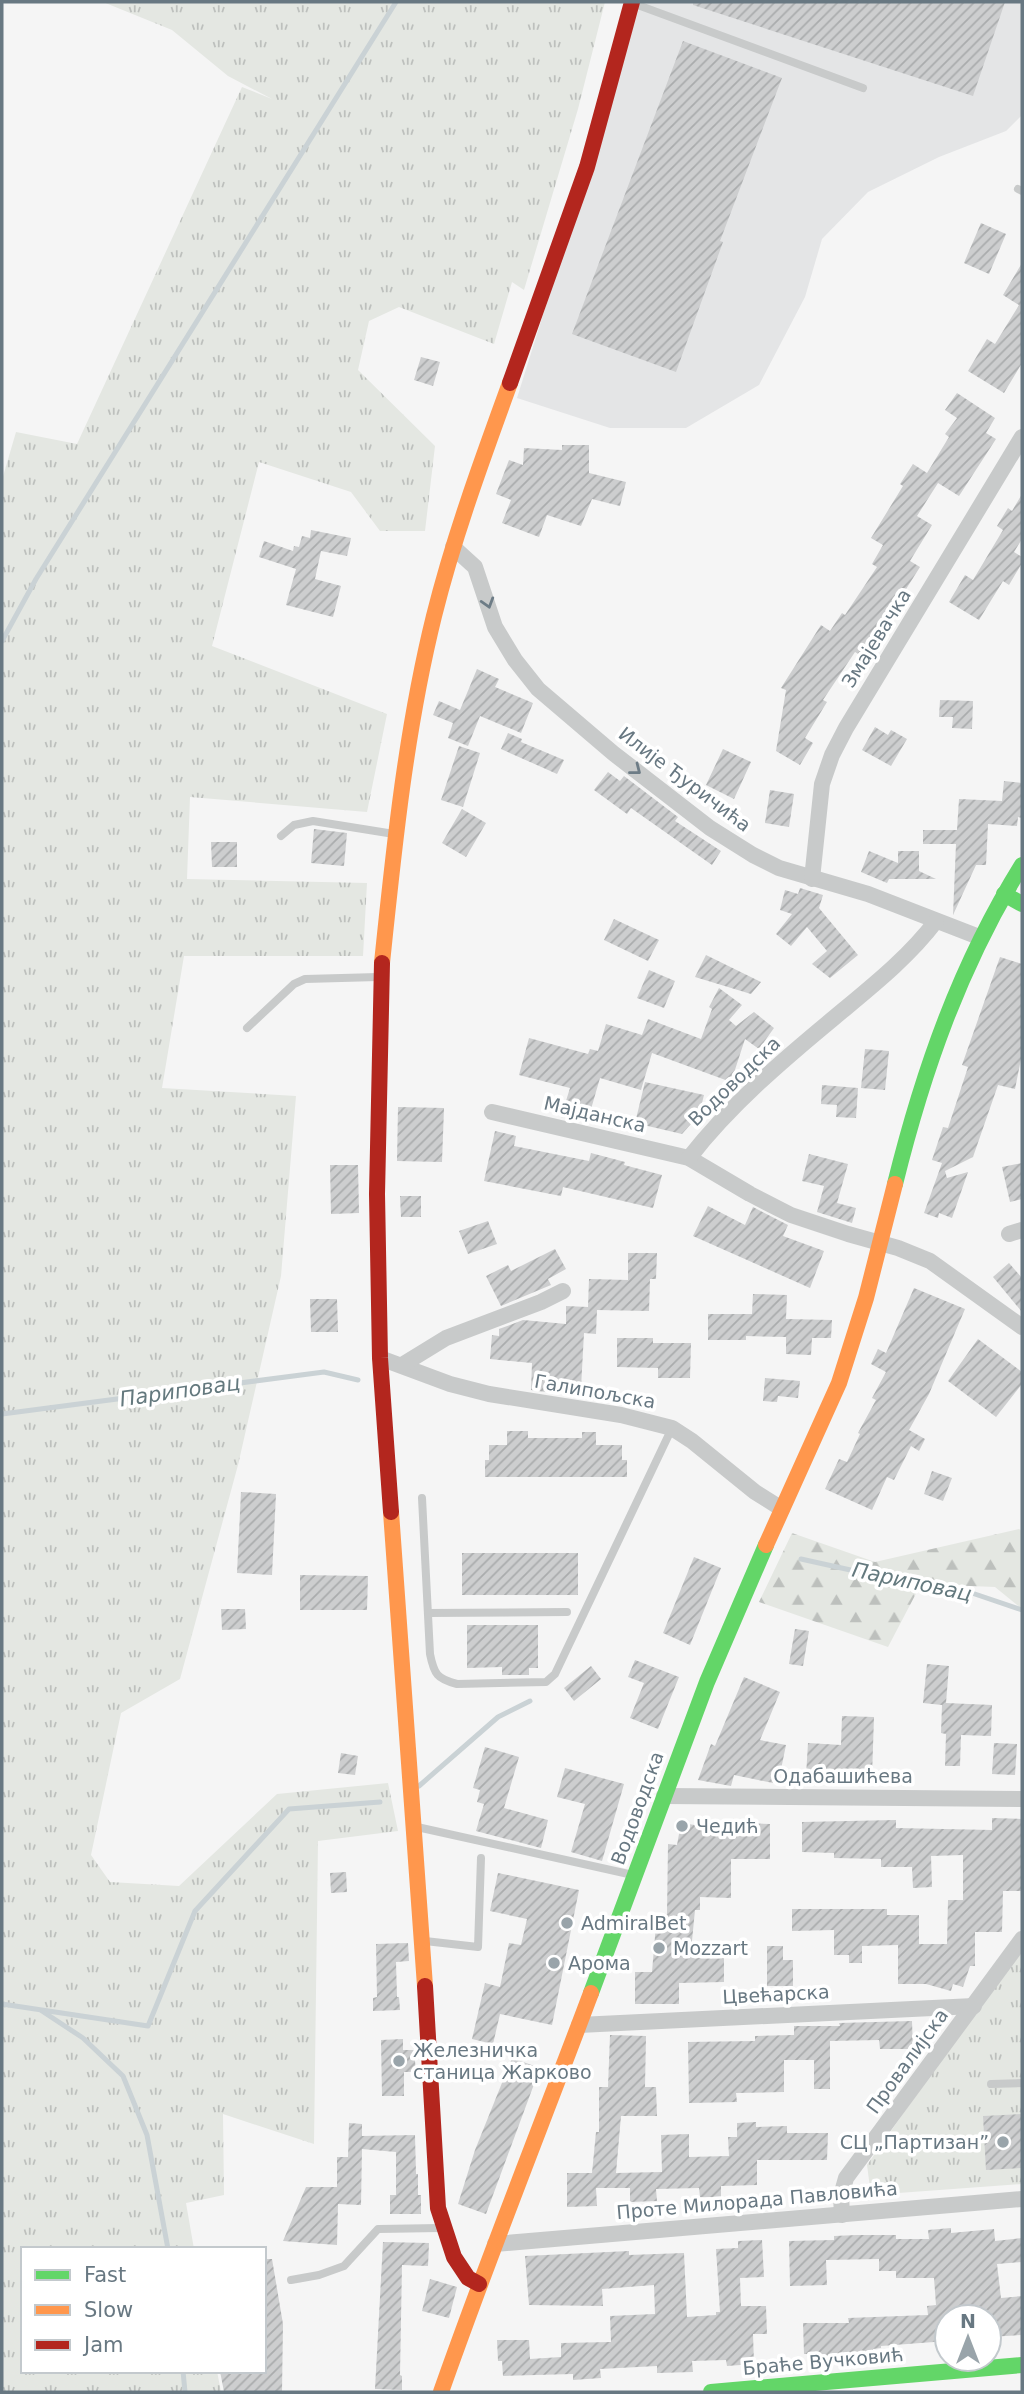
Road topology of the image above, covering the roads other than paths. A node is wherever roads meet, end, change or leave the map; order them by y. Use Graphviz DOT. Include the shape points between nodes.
graph roads {
  1 [pos="632,2"];
  2 [pos="863,88"];
  3 [pos="1022,437"];
  4 [pos="453,547"];
  5 [pos="397,835"];
  6 [pos="281,836"];
  7 [pos="1022,864"];
  8 [pos="812,878"];
  9 [pos="1013,886"];
  10 [pos="1022,904"];
  11 [pos="936,921"];
  12 [pos="979,937"];
  13 [pos="381,977"];
  14 [pos="247,1028"];
  15 [pos="492,1112"];
  16 [pos="689,1158"];
  17 [pos="881,1243"];
  18 [pos="563,1291"];
  19 [pos="1022,1328"];
  20 [pos="380,1358"];
  21 [pos="402,1365"];
  22 [pos="672,1428"];
  23 [pos="422,1498"];
  24 [pos="782,1509"];
  25 [pos="567,1612"];
  26 [pos="428,1613"];
  27 [pos="664,1796"];
  28 [pos="1022,1799"];
  29 [pos="414,1826"];
  30 [pos="481,1858"];
  31 [pos="635,1875"];
  32 [pos="1022,1939"];
  33 [pos="422,1941"];
  34 [pos="974,2006"];
  35 [pos="579,2025"];
  36 [pos="1022,2082"];
  37 [pos="991,2084"];
  38 [pos="1022,2199"];
  39 [pos="842,2215"];
  40 [pos="443,2228"];
  41 [pos="495,2244"];
  42 [pos="290,2280"];
  43 [pos="479,2284"];
  44 [pos="1022,2365"];
  45 [pos="844,2387"];
  46 [pos="441,2392"];
  47 [pos="711,2392"];
  1 -- 2 [label="lane"];
  1 -- 4 [label="main road" via="587,167"];
  3 -- 8 [label="street, Змајевачка" via="832,755 820,794"];
  4 -- 5 [label="main road" via="414,711"];
  4 -- 8 [label="street, Илије Ђуричића, one-way" via="475,567 495,627 538,689 710,828 770,864"];
  5 -- 6 [label="lane" via="313,821 294,825"];
  5 -- 13 [label="main road"];
  7 -- 9 [label="main road, Водоводска"];
  8 -- 11 [label="street, Илије Ђуричића"];
  9 -- 10 [label="main road"];
  9 -- 12 [label="main road, Водоводска"];
  11 -- 12 [label="street, Илије Ђуричића"];
  11 -- 16 [label="street, Водоводска" via="909,954 762,1079"];
  12 -- 17 [label="main road, Водоводска" via="921,1088"];
  13 -- 14 [label="lane" via="305,979"];
  13 -- 20 [label="main road"];
  15 -- 16 [label="street, Мајданска"];
  16 -- 17 [label="street" via="791,1215"];
  17 -- 19 [label="street" via="930,1261"];
  17 -- 24 [label="main road, Водоводска" via="831,1405"];
  18 -- 21 [label="street" via="446,1338"];
  20 -- 21 [label="street, Галипољска"];
  20 -- 29 [label="main road"];
  21 -- 22 [label="street, Галипољска" via="489,1394"];
  22 -- 24 [label="street, Галипољска"];
  22 -- 26 [label="lane" via="552,1678 525,1684 446,1681 434,1672"];
  23 -- 26 [label="lane"];
  24 -- 27 [label="main road, Водоводска" via="726,1633"];
  25 -- 26 [label="lane"];
  27 -- 28 [label="street, Одабашићева"];
  27 -- 31 [label="main road, Водоводска"];
  29 -- 31 [label="lane"];
  29 -- 33 [label="main road"];
  30 -- 33 [label="lane" via="478,1947"];
  31 -- 35 [label="main road, Водоводска"];
  32 -- 34 [label="street, Провалијска"];
  33 -- 40 [label="main road" via="438,2208"];
  34 -- 35 [label="street, Цвећарска"];
  34 -- 39 [label="street, Провалијска" via="846,2178"];
  35 -- 41 [label="main road, Водоводска"];
  36 -- 37 [label="lane"];
  38 -- 39 [label="street, Проте Милорада Павловића"];
  39 -- 41 [label="street, Проте Милорада Павловића"];
  40 -- 42 [label="lane" via="379,2229 344,2266"];
  40 -- 43 [label="main road" via="461,2270"];
  41 -- 43 [label="main road, Водоводска"];
  43 -- 46 [label="main road, Водоводска"];
  44 -- 45 [label="main road, Браће Вучковић"];
  45 -- 47 [label="main road, Браће Вучковић"];
}
